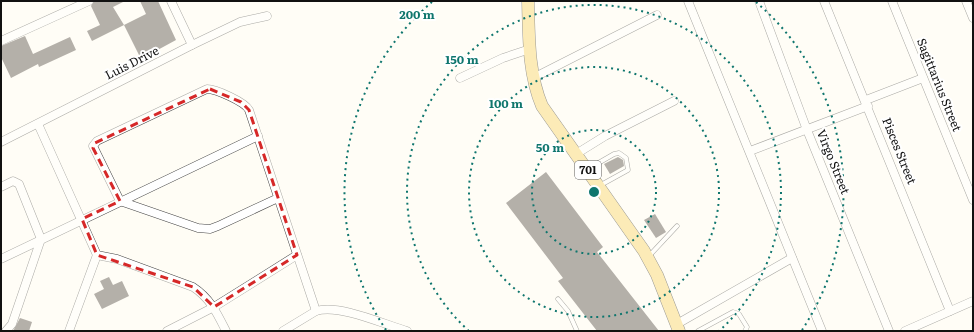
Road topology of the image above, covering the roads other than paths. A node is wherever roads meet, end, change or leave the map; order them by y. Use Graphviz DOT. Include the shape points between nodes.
graph roads {
  1 [pos="89,1"];
  2 [pos="171,1"];
  3 [pos="528,1"];
  4 [pos="688,1"];
  5 [pos="759,1"];
  6 [pos="824,1"];
  7 [pos="966,1"];
  8 [pos="894,2"];
  9 [pos="657,15"];
  10 [pos="267,16"];
  11 [pos="973,18"];
  12 [pos="1,42"];
  13 [pos="192,45"];
  14 [pos="530,49"];
  15 [pos="460,78"];
  16 [pos="533,78"];
  17 [pos="923,78"];
  18 [pos="674,101"];
  19 [pos="867,103"];
  20 [pos="38,124"];
  21 [pos="807,130"];
  22 [pos="258,136"];
  23 [pos="1,142"];
  24 [pos="750,151"];
  25 [pos="576,154"];
  26 [pos="588,170"];
  27 [pos="599,186"];
  28 [pos="1,187"];
  29 [pos="278,198"];
  30 [pos="973,200"];
  31 [pos="120,201"];
  32 [pos="82,220"];
  33 [pos="677,226"];
  34 [pos="41,240"];
  35 [pos="97,254"];
  36 [pos="298,255"];
  37 [pos="648,258"];
  38 [pos="792,258"];
  39 [pos="1,259"];
  40 [pos="558,299"];
  41 [pos="973,301"];
  42 [pos="214,307"];
  43 [pos="316,311"];
  44 [pos="950,311"];
  45 [pos="387,328"];
  46 [pos="678,328"];
  47 [pos="6,331"];
  48 [pos="70,331"];
  49 [pos="167,331"];
  50 [pos="226,331"];
  51 [pos="283,331"];
  52 [pos="407,331"];
  53 [pos="577,331"];
  54 [pos="698,331"];
  55 [pos="745,331"];
  56 [pos="822,331"];
  57 [pos="889,331"];
  58 [pos="905,331"];
  1 -- 12 [label="street"];
  2 -- 13 [label="street"];
  3 -- 14 [label="main road, 701"];
  4 -- 24 [label="street"];
  5 -- 21 [label="street, Virgo Street"];
  6 -- 19 [label="street, Pisces Street"];
  7 -- 11 [label="street"];
  8 -- 17 [label="street, Sagittarius Street"];
  9 -- 16 [label="street"];
  10 -- 13 [label="street, Luis Drive" via="240,22"];
  13 -- 20 [label="street, Luis Drive"];
  14 -- 15 [label="street" via="503,58"];
  14 -- 16 [label="main road, 701"];
  16 -- 25 [label="main road, 701" via="542,106"];
  17 -- 19 [label="street"];
  17 -- 30 [label="street, Sagittarius Street"];
  18 -- 25 [label="street"];
  19 -- 21 [label="street"];
  19 -- 44 [label="street, Pisces Street"];
  20 -- 23 [label="street, Luis Drive"];
  20 -- 32 [label="street"];
  21 -- 24 [label="street"];
  21 -- 57 [label="street, Virgo Street"];
  22 -- 29 [label="street"];
  22 -- 31 [label="street"];
  22 -- 31 [label="street" via="245,104 210,89 159,112 94,144 93,148"];
  24 -- 38 [label="street"];
  25 -- 26 [label="main road, 701"];
  26 -- 27 [label="main road, 701"];
  26 -- 27 [label="lane" via="614,154 619,153 626,158 628,170"];
  27 -- 37 [label="main road, 701"];
  28 -- 34 [label="street" via="13,181 19,184"];
  29 -- 31 [label="street" via="218,226 204,229"];
  29 -- 36 [label="street"];
  31 -- 32 [label="street"];
  32 -- 34 [label="street"];
  32 -- 35 [label="street"];
  33 -- 37 [label="lane"];
  34 -- 39 [label="street"];
  34 -- 47 [label="street" via="12,324"];
  35 -- 42 [label="street" via="193,287"];
  35 -- 48 [label="street"];
  36 -- 42 [label="street"];
  36 -- 43 [label="street"];
  37 -- 46 [label="main road, 701"];
  38 -- 46 [label="street"];
  38 -- 56 [label="street"];
  40 -- 53 [label="lane" via="568,311"];
  41 -- 44 [label="street"];
  42 -- 49 [label="street"];
  42 -- 50 [label="street"];
  43 -- 45 [label="street" via="329,309 344,312"];
  43 -- 51 [label="street"];
  44 -- 58 [label="street"];
  45 -- 52 [label="street"];
  54 -- 55 [label="lane" via="733,312 739,314 747,327"];
}
